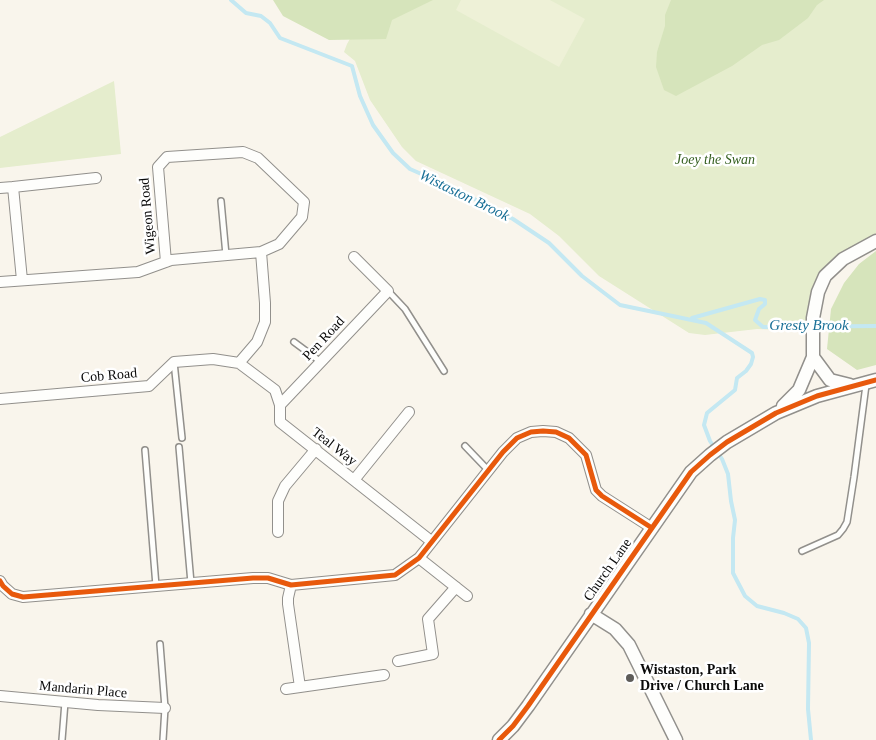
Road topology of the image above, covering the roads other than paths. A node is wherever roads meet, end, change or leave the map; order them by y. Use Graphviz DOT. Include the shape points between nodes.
graph roads {
  1 [pos="96,178"];
  2 [pos="13,186"];
  3 [pos="0,188"];
  4 [pos="221,201"];
  5 [pos="876,241"];
  6 [pos="261,252"];
  7 [pos="226,255"];
  8 [pos="354,256"];
  9 [pos="166,262"];
  10 [pos="22,280"];
  11 [pos="0,282"];
  12 [pos="388,291"];
  13 [pos="294,342"];
  14 [pos="812,357"];
  15 [pos="174,362"];
  16 [pos="321,362"];
  17 [pos="239,363"];
  18 [pos="444,371"];
  19 [pos="871,381"];
  20 [pos="852,385"];
  21 [pos="0,399"];
  22 [pos="280,405"];
  23 [pos="409,412"];
  24 [pos="776,413"];
  25 [pos="182,438"];
  26 [pos="464,446"];
  27 [pos="179,447"];
  28 [pos="145,450"];
  29 [pos="316,450"];
  30 [pos="488,470"];
  31 [pos="354,480"];
  32 [pos="652,528"];
  33 [pos="278,532"];
  34 [pos="431,541"];
  35 [pos="802,551"];
  36 [pos="419,558"];
  37 [pos="191,583"];
  38 [pos="1,585"];
  39 [pos="292,585"];
  40 [pos="156,586"];
  41 [pos="456,588"];
  42 [pos="467,596"];
  43 [pos="591,614"];
  44 [pos="160,644"];
  45 [pos="398,661"];
  46 [pos="384,675"];
  47 [pos="300,687"];
  48 [pos="286,689"];
  49 [pos="0,696"];
  50 [pos="65,702"];
  51 [pos="164,708"];
  52 [pos="62,740"];
  53 [pos="163,740"];
  54 [pos="499,740"];
  55 [pos="676,740"];
  1 -- 2 [label="street"];
  2 -- 3 [label="street"];
  2 -- 10 [label="street"];
  4 -- 7 [label="lane"];
  5 -- 14 [label="street" via="842,259 825,276 818,292"];
  6 -- 7 [label="street"];
  6 -- 9 [label="street, Wigeon Road" via="279,244 302,216 304,202 258,158 243,152 167,157 158,167"];
  6 -- 17 [label="street" via="265,322 257,342"];
  7 -- 9 [label="street"];
  8 -- 12 [label="street"];
  9 -- 10 [label="street" via="138,272"];
  10 -- 11 [label="street"];
  12 -- 16 [label="street, Pen Road"];
  12 -- 18 [label="lane" via="405,309"];
  13 -- 16 [label="lane"];
  14 -- 20 [label="street" via="830,380"];
  14 -- 24 [label="street" via="799,390"];
  15 -- 17 [label="street" via="213,359"];
  15 -- 21 [label="street, Cob Road" via="149,386"];
  15 -- 25 [label="lane"];
  16 -- 22 [label="street, Pen Road"];
  17 -- 22 [label="street, Teal Way" via="274,390"];
  19 -- 20 [label="street"];
  19 -- 35 [label="lane" via="846,522 838,535"];
  20 -- 24 [label="street"];
  22 -- 29 [label="street, Teal Way" via="280,422"];
  23 -- 31 [label="street"];
  24 -- 32 [label="street, Church Lane" via="728,442 691,472"];
  26 -- 30 [label="lane"];
  27 -- 37 [label="lane"];
  28 -- 40 [label="lane"];
  29 -- 31 [label="street, Teal Way"];
  29 -- 33 [label="street" via="285,486 278,501"];
  30 -- 32 [label="street" via="517,438 543,430 556,432 569,438 586,456 596,490 602,496"];
  30 -- 34 [label="street"];
  31 -- 34 [label="street, Teal Way"];
  32 -- 43 [label="street, Church Lane"];
  34 -- 36 [label="street"];
  36 -- 39 [label="street" via="395,575"];
  36 -- 41 [label="street"];
  37 -- 39 [label="street" via="268,578"];
  37 -- 40 [label="street"];
  38 -- 40 [label="street" via="12,594 23,597"];
  39 -- 47 [label="street" via="288,604"];
  41 -- 42 [label="street"];
  41 -- 45 [label="street" via="428,619 433,654"];
  43 -- 54 [label="street, Church Lane" via="528,706"];
  43 -- 55 [label="street" via="630,645"];
  44 -- 51 [label="lane"];
  46 -- 47 [label="street"];
  47 -- 48 [label="street"];
  49 -- 50 [label="street, Mandarin Place"];
  50 -- 51 [label="street, Mandarin Place"];
  50 -- 52 [label="lane"];
  51 -- 53 [label="lane"];
}
